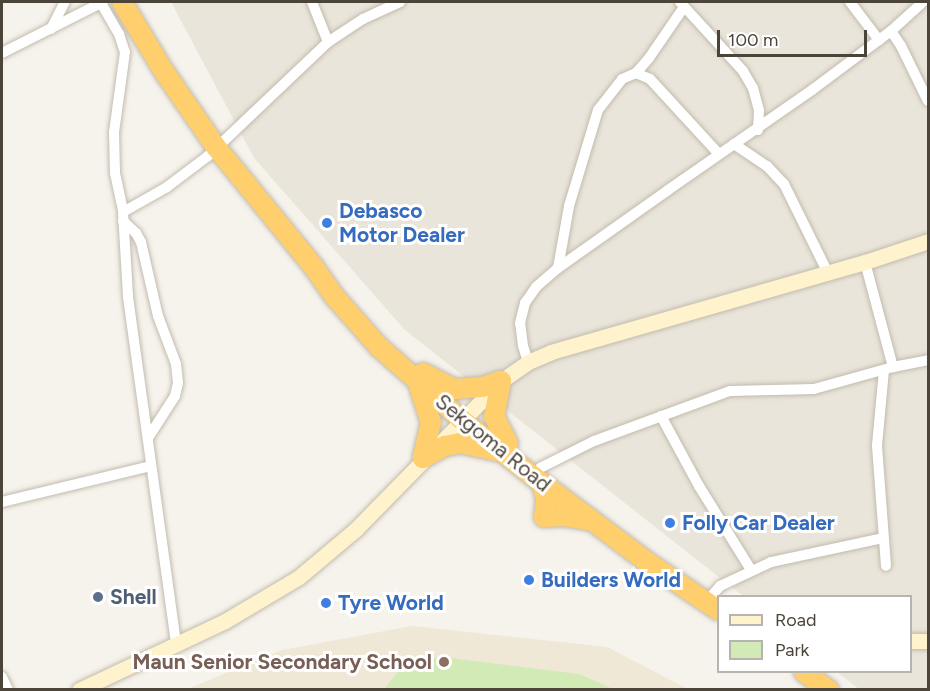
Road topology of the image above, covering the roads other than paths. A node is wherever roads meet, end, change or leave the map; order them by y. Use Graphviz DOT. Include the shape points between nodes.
graph roads {
  1 [pos="64,2"];
  2 [pos="102,2"];
  3 [pos="122,2"];
  4 [pos="312,2"];
  5 [pos="400,2"];
  6 [pos="850,2"];
  7 [pos="923,2"];
  8 [pos="682,4"];
  9 [pos="51,29"];
  10 [pos="891,31"];
  11 [pos="879,40"];
  12 [pos="328,42"];
  13 [pos="2,53"];
  14 [pos="636,73"];
  15 [pos="928,101"];
  16 [pos="758,130"];
  17 [pos="734,144"];
  18 [pos="216,147"];
  19 [pos="719,154"];
  20 [pos="123,217"];
  21 [pos="928,241"];
  22 [pos="865,262"];
  23 [pos="558,268"];
  24 [pos="828,273"];
  25 [pos="928,360"];
  26 [pos="528,362"];
  27 [pos="889,368"];
  28 [pos="420,377"];
  29 [pos="501,381"];
  30 [pos="466,416"];
  31 [pos="661,416"];
  32 [pos="148,438"];
  33 [pos="506,448"];
  34 [pos="423,458"];
  35 [pos="152,466"];
  36 [pos="541,476"];
  37 [pos="2,502"];
  38 [pos="883,538"];
  39 [pos="886,566"];
  40 [pos="751,570"];
  41 [pos="708,602"];
  42 [pos="928,640"];
  43 [pos="912,641"];
  44 [pos="176,644"];
  45 [pos="2,677"];
  46 [pos="8,690"];
  47 [pos="80,690"];
  1 -- 9 [label="street"];
  2 -- 9 [label="street"];
  2 -- 20 [label="street" via="125,52 114,132 115,173"];
  3 -- 18 [label="highway, Sekgoma Road"];
  4 -- 12 [label="street"];
  5 -- 12 [label="street" via="363,19"];
  6 -- 11 [label="street"];
  7 -- 10 [label="street"];
  8 -- 14 [label="street"];
  8 -- 16 [label="street" via="743,71 759,110"];
  9 -- 13 [label="street"];
  10 -- 11 [label="street"];
  10 -- 15 [label="street"];
  11 -- 16 [label="street"];
  12 -- 18 [label="street"];
  14 -- 19 [label="street" via="650,79"];
  14 -- 23 [label="street" via="622,79 598,110 569,206"];
  16 -- 17 [label="street"];
  17 -- 19 [label="street"];
  17 -- 24 [label="street" via="767,166 784,184"];
  18 -- 20 [label="street"];
  18 -- 28 [label="highway, Sekgoma Road" via="334,296 380,346"];
  19 -- 23 [label="street"];
  20 -- 32 [label="street" via="126,287"];
  20 -- 32 [label="street" via="141,242 156,306 176,364 178,383 170,407"];
  21 -- 22 [label="street"];
  22 -- 24 [label="street"];
  22 -- 27 [label="street"];
  23 -- 26 [label="street" via="525,303 520,323"];
  24 -- 26 [label="street"];
  25 -- 27 [label="street"];
  26 -- 29 [label="street"];
  27 -- 31 [label="street" via="814,389 730,391"];
  27 -- 38 [label="street" via="877,446"];
  28 -- 29 [label="highway" via="455,389"];
  28 -- 30 [label="highway, Sekgoma Road"];
  28 -- 34 [label="highway" via="431,422"];
  29 -- 30 [label="street"];
  29 -- 33 [label="highway" via="494,416"];
  30 -- 33 [label="highway, Sekgoma Road"];
  30 -- 34 [label="street"];
  31 -- 36 [label="street" via="594,441"];
  31 -- 40 [label="street"];
  32 -- 35 [label="street"];
  33 -- 34 [label="highway" via="460,443"];
  33 -- 36 [label="highway, Sekgoma Road"];
  34 -- 44 [label="street" via="356,529 299,578"];
  35 -- 37 [label="street"];
  35 -- 44 [label="street"];
  36 -- 41 [label="highway, Sekgoma Road" via="594,522"];
  36 -- 41 [label="highway, Sekgoma Road" via="655,555"];
  38 -- 39 [label="street"];
  38 -- 40 [label="street" via="771,562"];
  40 -- 41 [label="street" via="720,586"];
  42 -- 43 [label="street"];
  44 -- 47 [label="street"];
  45 -- 46 [label="street"];
}
